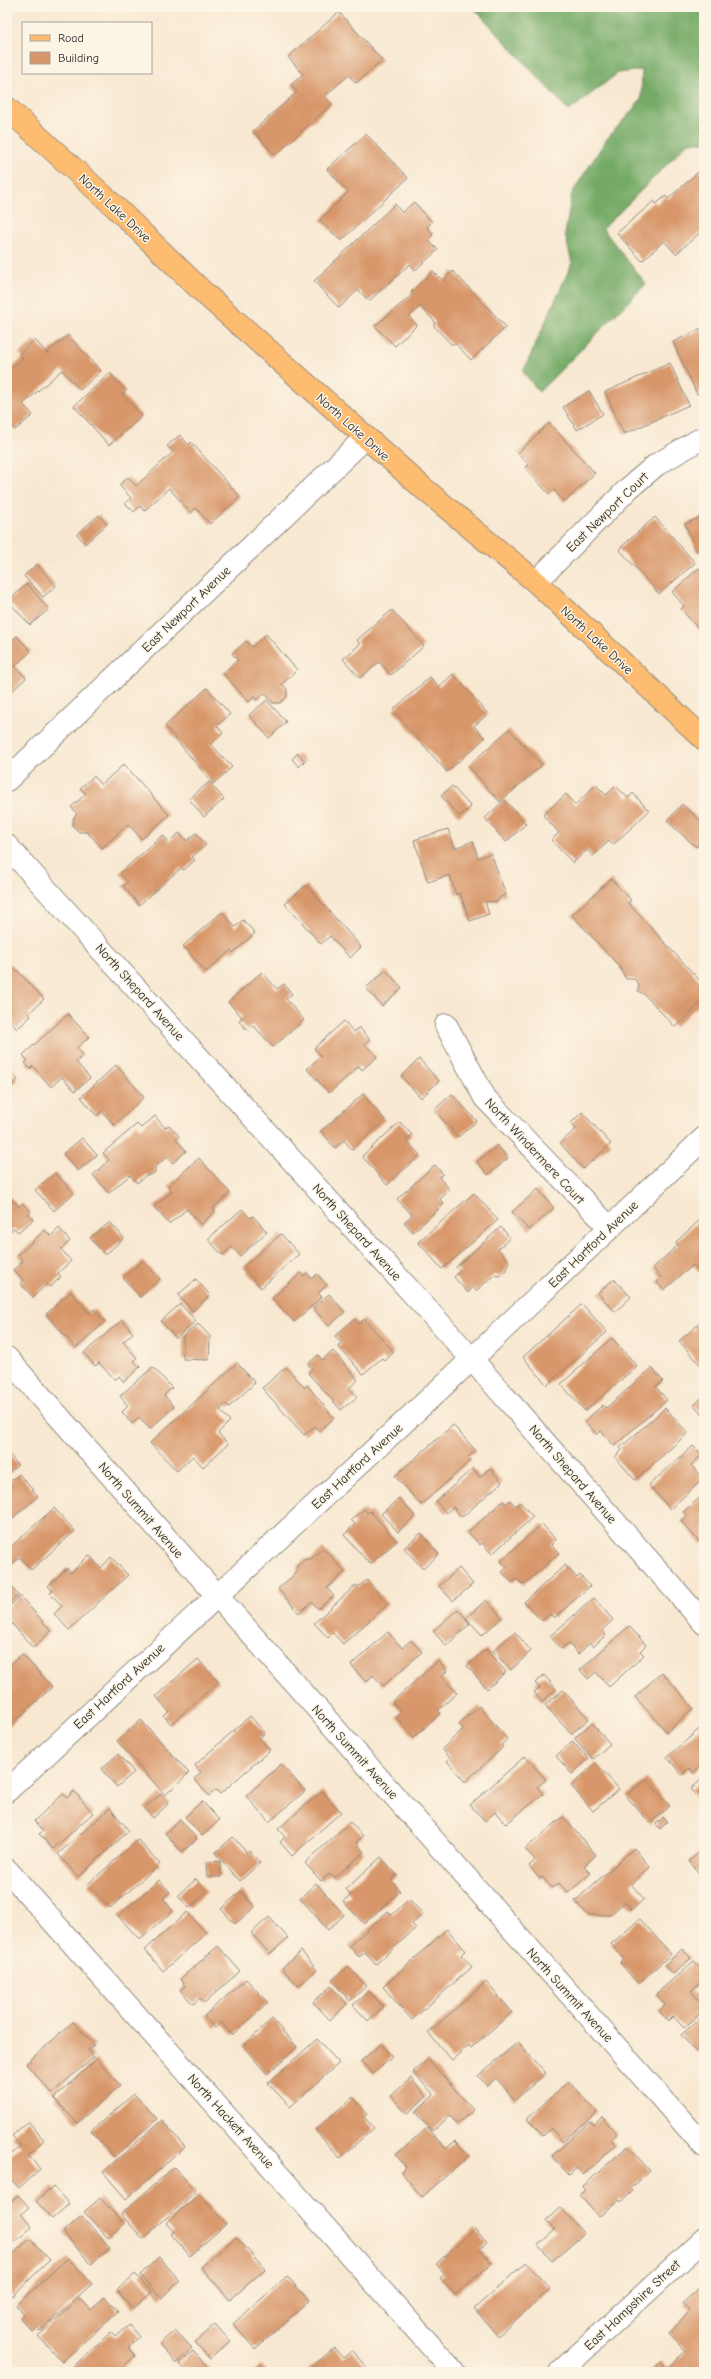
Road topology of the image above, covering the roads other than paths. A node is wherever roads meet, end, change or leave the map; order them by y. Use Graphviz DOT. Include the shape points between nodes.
graph roads {
  1 [pos="7,108"];
  2 [pos="704,437"];
  3 [pos="365,438"];
  4 [pos="536,582"];
  5 [pos="704,740"];
  6 [pos="7,780"];
  7 [pos="7,846"];
  8 [pos="446,1025"];
  9 [pos="704,1138"];
  10 [pos="610,1228"];
  11 [pos="7,1358"];
  12 [pos="472,1359"];
  13 [pos="217,1596"];
  14 [pos="704,1623"];
  15 [pos="7,1791"];
  16 [pos="7,1870"];
  17 [pos="704,2146"];
  18 [pos="704,2239"];
  19 [pos="454,2372"];
  20 [pos="560,2372"];
  1 -- 3 [label="main road, North Lake Drive" via="204,293"];
  2 -- 4 [label="street, East Newport Court" via="656,465 629,488"];
  3 -- 4 [label="main road, North Lake Drive"];
  3 -- 6 [label="street, East Newport Avenue"];
  4 -- 5 [label="main road, North Lake Drive"];
  7 -- 12 [label="street, North Shepard Avenue"];
  8 -- 10 [label="street, North Windermere Court" via="485,1098"];
  9 -- 10 [label="street, East Hartford Avenue"];
  10 -- 12 [label="street, East Hartford Avenue"];
  11 -- 13 [label="street, North Summit Avenue"];
  12 -- 13 [label="street, East Hartford Avenue"];
  12 -- 14 [label="street, North Shepard Avenue"];
  13 -- 15 [label="street, East Hartford Avenue"];
  13 -- 17 [label="street, North Summit Avenue"];
  16 -- 19 [label="street, North Hackett Avenue"];
  18 -- 20 [label="street, East Hampshire Street"];
}
